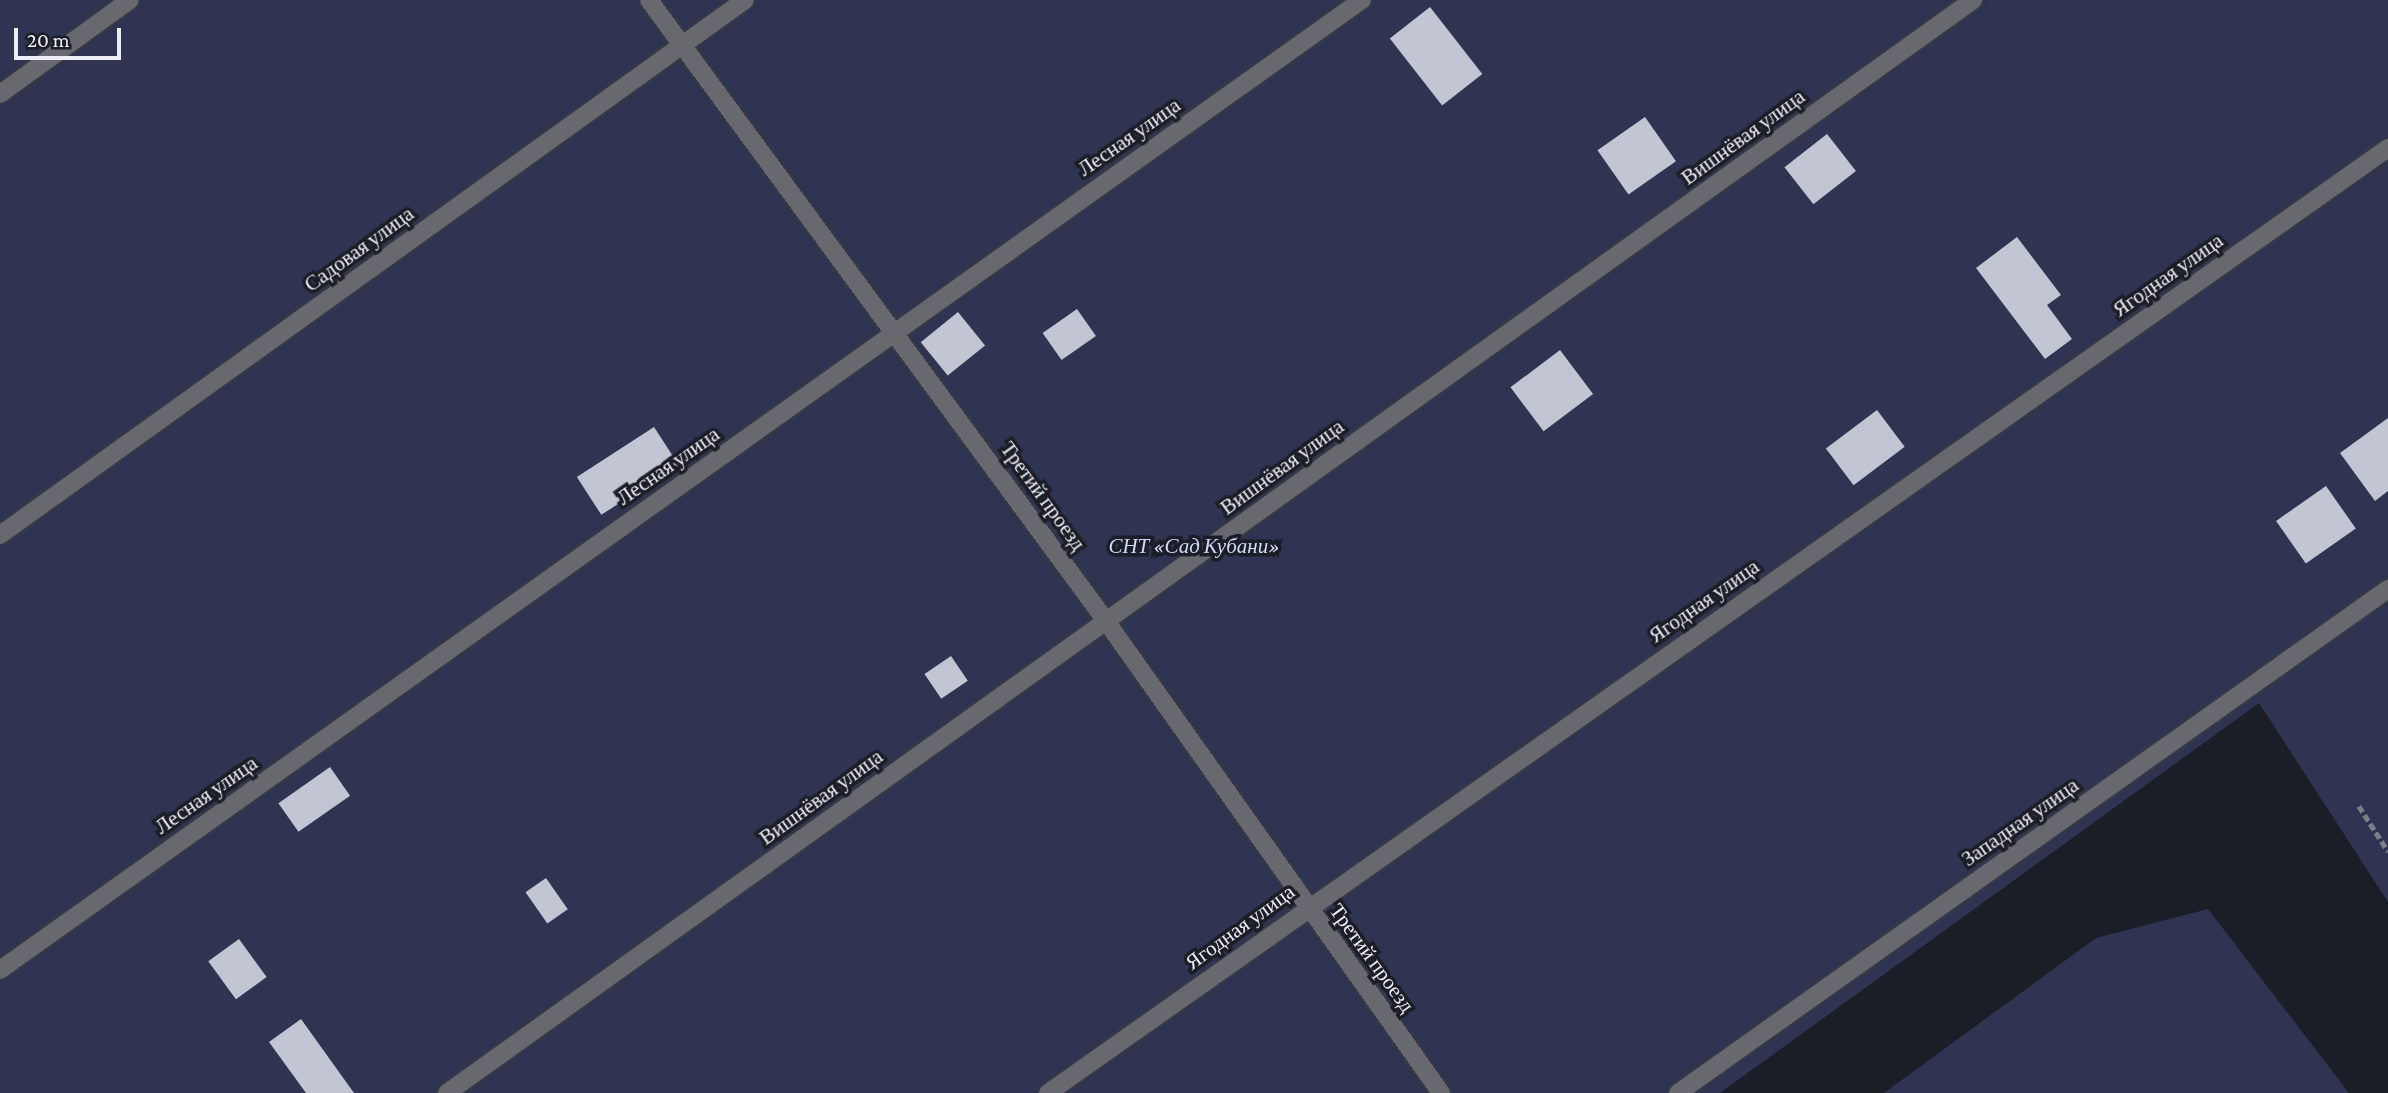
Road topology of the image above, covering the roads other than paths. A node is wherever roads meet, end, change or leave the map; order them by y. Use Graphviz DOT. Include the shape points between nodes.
graph roads {
  1 [pos="130,0"];
  2 [pos="649,0"];
  3 [pos="745,0"];
  4 [pos="1362,0"];
  5 [pos="1973,0"];
  6 [pos="682,46"];
  7 [pos="0,94"];
  8 [pos="2388,148"];
  9 [pos="895,332"];
  10 [pos="0,535"];
  11 [pos="2388,589"];
  12 [pos="1106,621"];
  13 [pos="1308,907"];
  14 [pos="0,970"];
  15 [pos="447,1093"];
  16 [pos="1048,1093"];
  17 [pos="1441,1093"];
  18 [pos="1678,1093"];
  1 -- 7 [label="street"];
  2 -- 6 [label="street, Третий проезд"];
  3 -- 6 [label="street, Садовая улица"];
  4 -- 9 [label="street, Лесная улица"];
  5 -- 12 [label="street, Вишнёвая улица"];
  6 -- 9 [label="street, Третий проезд"];
  6 -- 10 [label="street, Садовая улица"];
  8 -- 13 [label="street, Ягодная улица"];
  9 -- 12 [label="street, Третий проезд"];
  9 -- 14 [label="street, Лесная улица"];
  11 -- 18 [label="street, Западная улица"];
  12 -- 13 [label="street, Третий проезд"];
  12 -- 15 [label="street, Вишнёвая улица"];
  13 -- 16 [label="street, Ягодная улица"];
  13 -- 17 [label="street, Третий проезд"];
}
